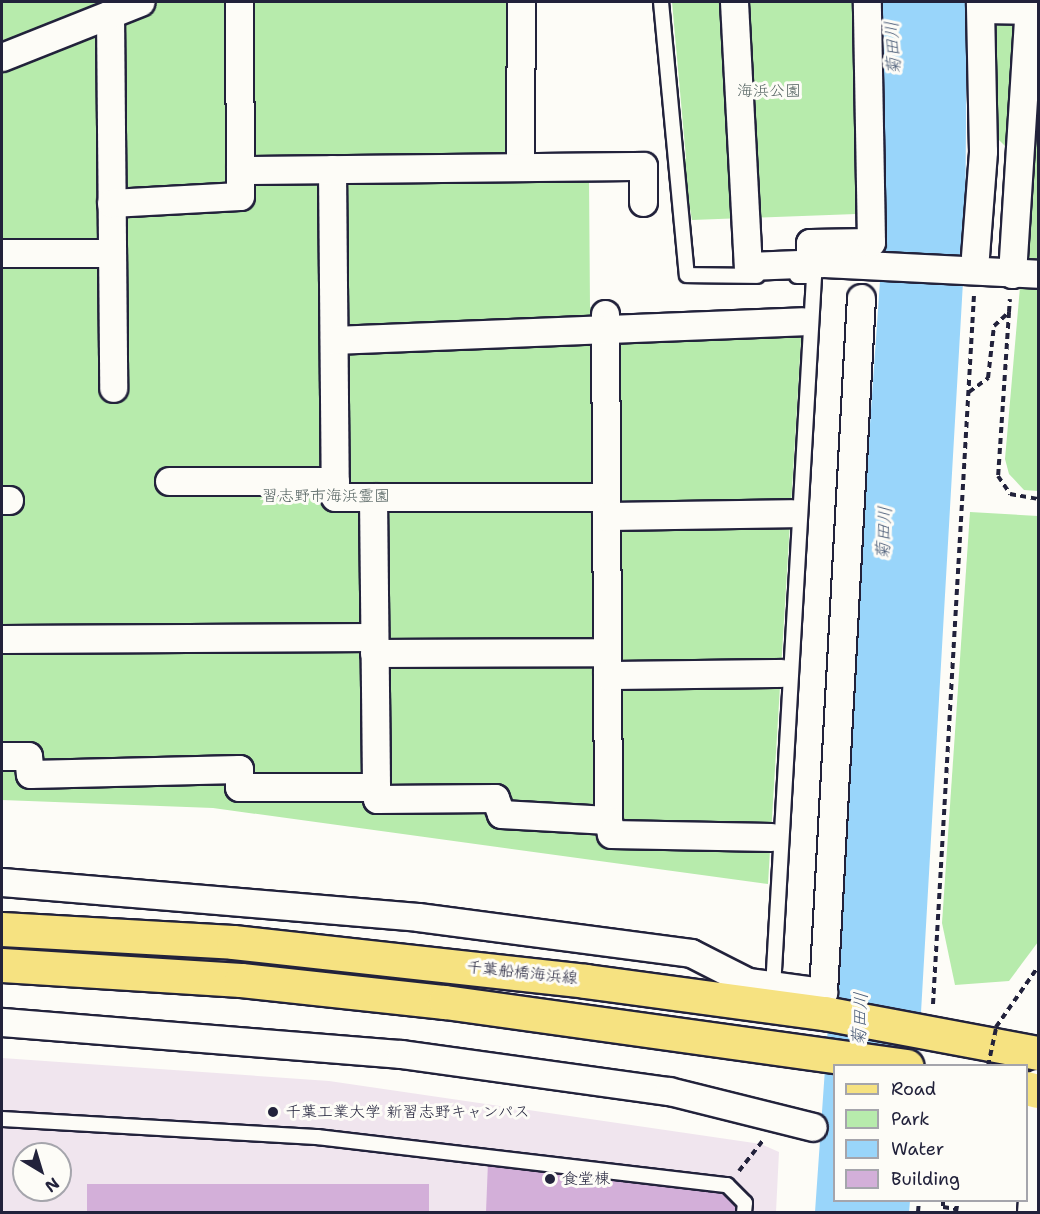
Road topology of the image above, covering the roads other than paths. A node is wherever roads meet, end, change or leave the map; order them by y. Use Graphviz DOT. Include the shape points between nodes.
graph roads {
  1 [pos="140,2"];
  2 [pos="239,2"];
  3 [pos="521,2"];
  4 [pos="661,2"];
  5 [pos="734,2"];
  6 [pos="867,2"];
  7 [pos="981,5"];
  8 [pos="1032,7"];
  9 [pos="110,14"];
  10 [pos="2,57"];
  11 [pos="983,151"];
  12 [pos="520,167"];
  13 [pos="332,169"];
  14 [pos="240,170"];
  15 [pos="643,202"];
  16 [pos="111,203"];
  17 [pos="1015,229"];
  18 [pos="2,253"];
  19 [pos="111,253"];
  20 [pos="817,263"];
  21 [pos="1005,269"];
  22 [pos="861,298"];
  23 [pos="802,321"];
  24 [pos="605,322"];
  25 [pos="334,340"];
  26 [pos="113,388"];
  27 [pos="335,481"];
  28 [pos="169,482"];
  29 [pos="373,497"];
  30 [pos="606,506"];
  31 [pos="791,513"];
  32 [pos="2,639"];
  33 [pos="374,645"];
  34 [pos="607,664"];
  35 [pos="781,673"];
  36 [pos="2,756"];
  37 [pos="376,787"];
  38 [pos="608,820"];
  39 [pos="771,837"];
  40 [pos="2,882"];
  41 [pos="2,929"];
  42 [pos="2,965"];
  43 [pos="772,995"];
  44 [pos="2,1022"];
  45 [pos="1038,1053"];
  46 [pos="901,1064"];
  47 [pos="1035,1089"];
  48 [pos="2,1119"];
  49 [pos="813,1127"];
  50 [pos="1038,1146"];
  51 [pos="1038,1161"];
  52 [pos="744,1212"];
  53 [pos="1034,1212"];
  1 -- 9 [label="street"];
  2 -- 14 [label="street"];
  3 -- 12 [label="street"];
  4 -- 43 [label="lane" via="687,275 814,276"];
  5 -- 20 [label="street" via="748,266"];
  6 -- 20 [label="street" via="871,242 810,243"];
  7 -- 8 [label="street"];
  7 -- 11 [label="street"];
  8 -- 17 [label="street"];
  9 -- 10 [label="street"];
  9 -- 16 [label="street"];
  11 -- 17 [label="street" via="1000,165 1000,221"];
  11 -- 21 [label="street"];
  12 -- 13 [label="street"];
  12 -- 15 [label="street" via="643,166"];
  13 -- 14 [label="street"];
  13 -- 25 [label="street"];
  14 -- 16 [label="street" via="240,196"];
  16 -- 19 [label="street"];
  17 -- 21 [label="street"];
  18 -- 19 [label="street"];
  19 -- 26 [label="street"];
  20 -- 21 [label="street"];
  22 -- 43 [label="street" via="823,992"];
  23 -- 24 [label="street"];
  24 -- 25 [label="street"];
  24 -- 30 [label="street"];
  25 -- 27 [label="street"];
  27 -- 28 [label="street"];
  27 -- 29 [label="street" via="335,497"];
  29 -- 30 [label="street"];
  29 -- 33 [label="street"];
  30 -- 31 [label="street"];
  30 -- 34 [label="street"];
  32 -- 33 [label="street"];
  33 -- 34 [label="street"];
  33 -- 37 [label="street"];
  34 -- 35 [label="street"];
  34 -- 38 [label="street"];
  36 -- 37 [label="street" via="28,756 30,774 239,769 239,787"];
  37 -- 38 [label="street" via="377,799 495,798 501,814"];
  38 -- 39 [label="street" via="611,834"];
  40 -- 43 [label="street" via="430,918 692,953"];
  41 -- 43 [label="main road, 千葉船橋海浜線" via="233,942"];
  42 -- 46 [label="main road" via="241,980 821,1050"];
  43 -- 45 [label="main road, 千葉船橋海浜線" via="824,1013 933,1017"];
  44 -- 49 [label="street" via="401,1053 669,1091 777,1122"];
  47 -- 50 [label="street"];
  48 -- 52 [label="lane" via="317,1137 728,1185 745,1203"];
  51 -- 53 [label="street"];
}
